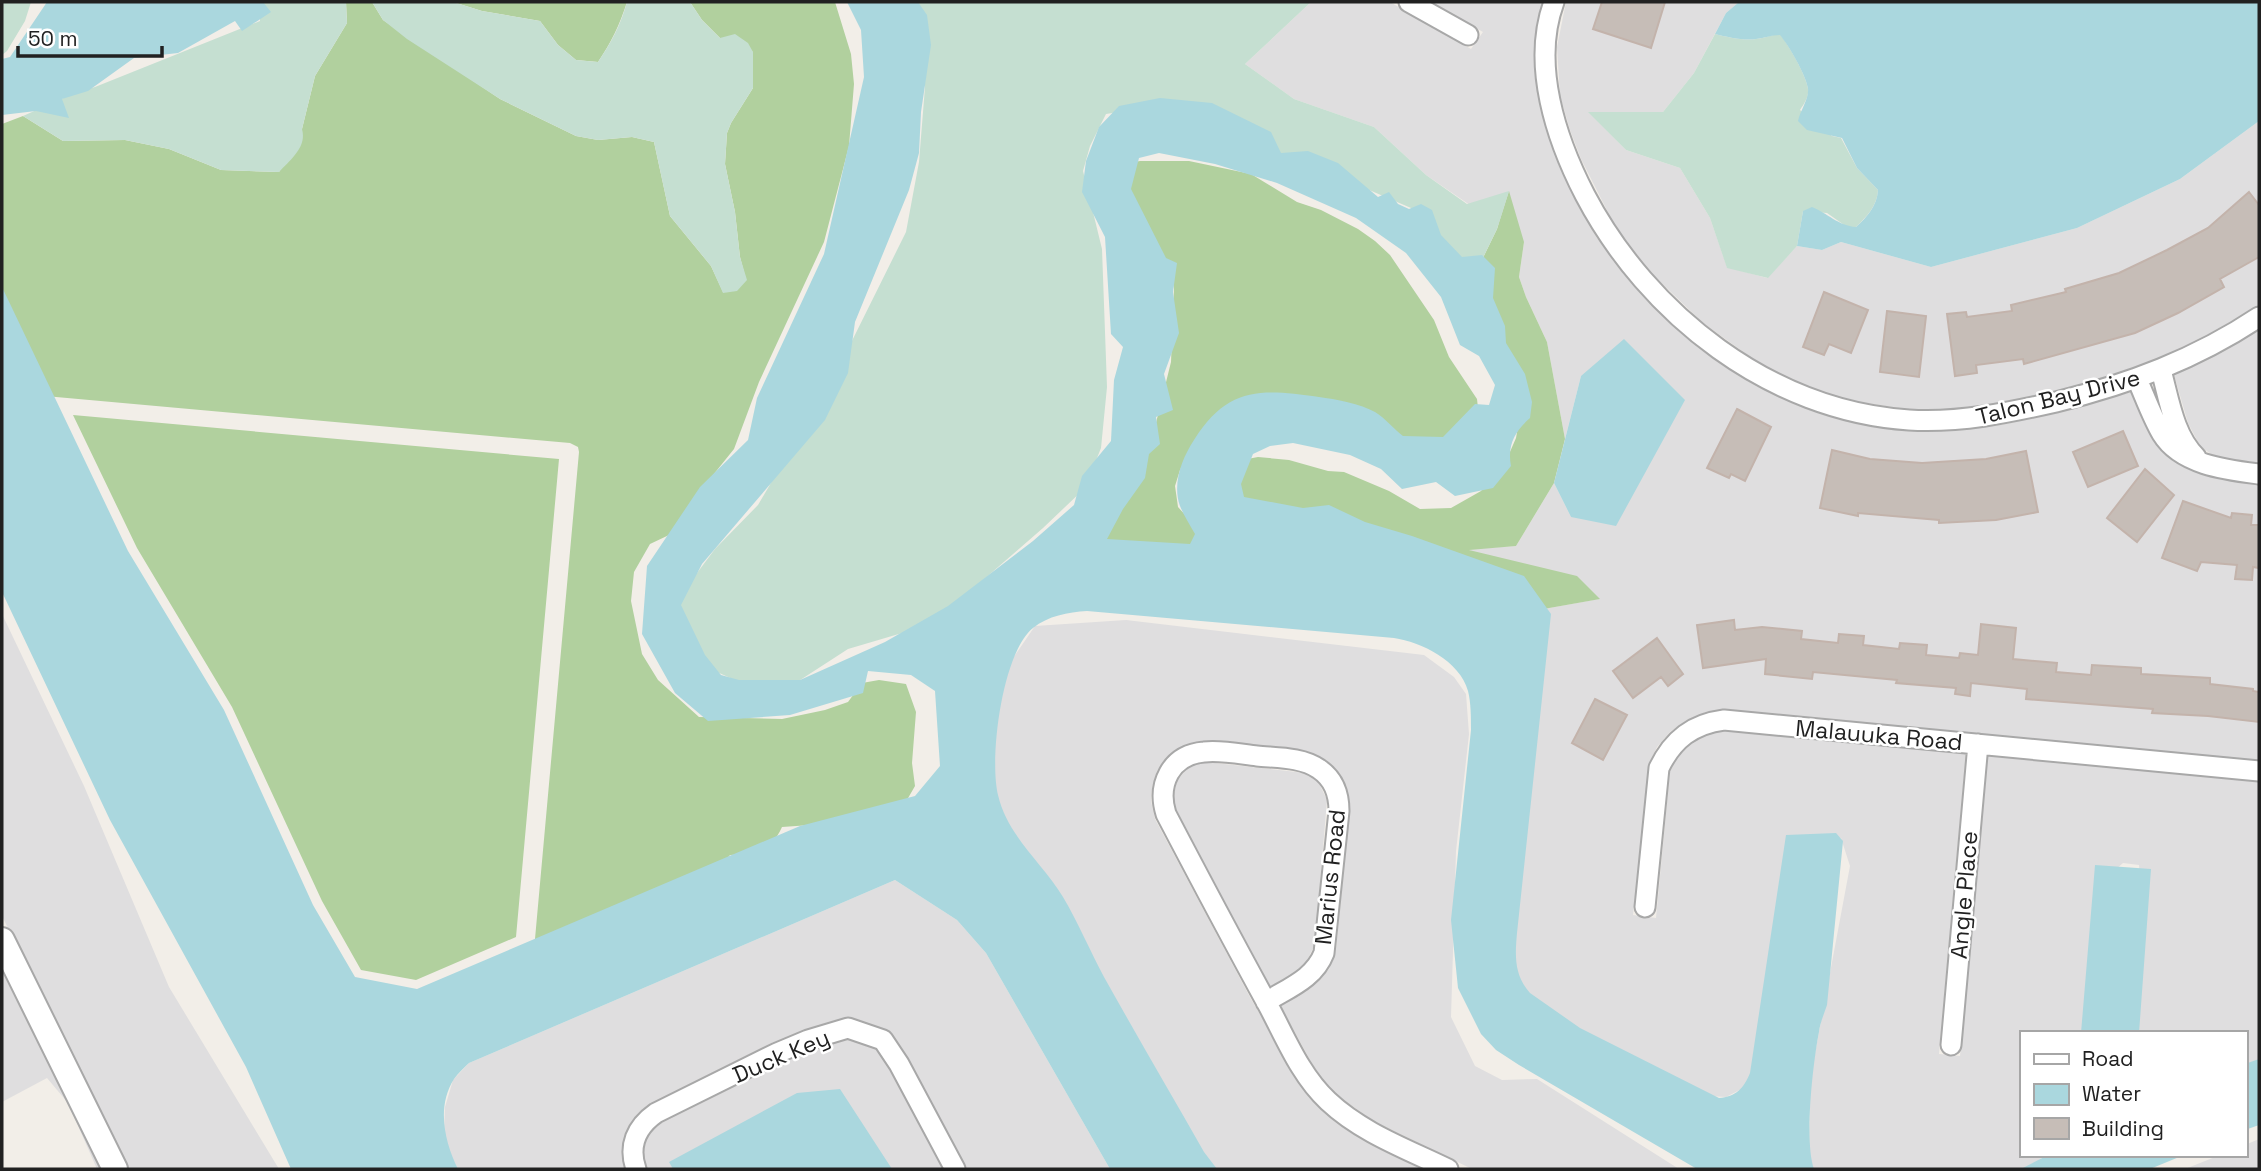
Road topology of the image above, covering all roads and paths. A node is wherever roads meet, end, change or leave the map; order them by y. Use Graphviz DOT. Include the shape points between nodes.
graph roads {
  1 [pos="1409,2"];
  2 [pos="1554,2"];
  3 [pos="1468,35"];
  4 [pos="2259,317"];
  5 [pos="2161,370"];
  6 [pos="2137,379"];
  7 [pos="2206,463"];
  8 [pos="2259,474"];
  9 [pos="1978,744"];
  10 [pos="2259,771"];
  11 [pos="1645,907"];
  12 [pos="2,940"];
  13 [pos="1266,1002"];
  14 [pos="1951,1045"];
  15 [pos="116,1169"];
  16 [pos="636,1169"];
  17 [pos="955,1169"];
  18 [pos="1448,1169"];
  1 -- 3 [label="street"];
  2 -- 6 [label="street, Talon Bay Drive" via="1546,72 1559,132 1582,189 1607,233 1641,277 1727,355 1811,400 1910,420 2003,414"];
  4 -- 5 [label="street, Talon Bay Drive"];
  5 -- 6 [label="street, Talon Bay Drive"];
  5 -- 7 [label="street" via="2183,440"];
  6 -- 7 [label="street" via="2162,435 2182,453"];
  7 -- 8 [label="street"];
  9 -- 10 [label="street, Malauuka Road"];
  9 -- 11 [label="street, Malauuka Road" via="1724,720 1694,728 1677,740 1659,768"];
  9 -- 14 [label="street, Angle Place"];
  12 -- 15 [label="street"];
  13 -- 13 [label="street, Marius Road" via="1307,977 1324,953 1337,793 1326,774 1304,762 1195,753 1178,761 1166,776 1162,802"];
  13 -- 18 [label="street, Marius Road" via="1301,1066 1329,1102 1376,1135"];
  16 -- 17 [label="street, Duck Key" via="634,1140 642,1125 656,1114 777,1053 848,1028 883,1040"];
}
